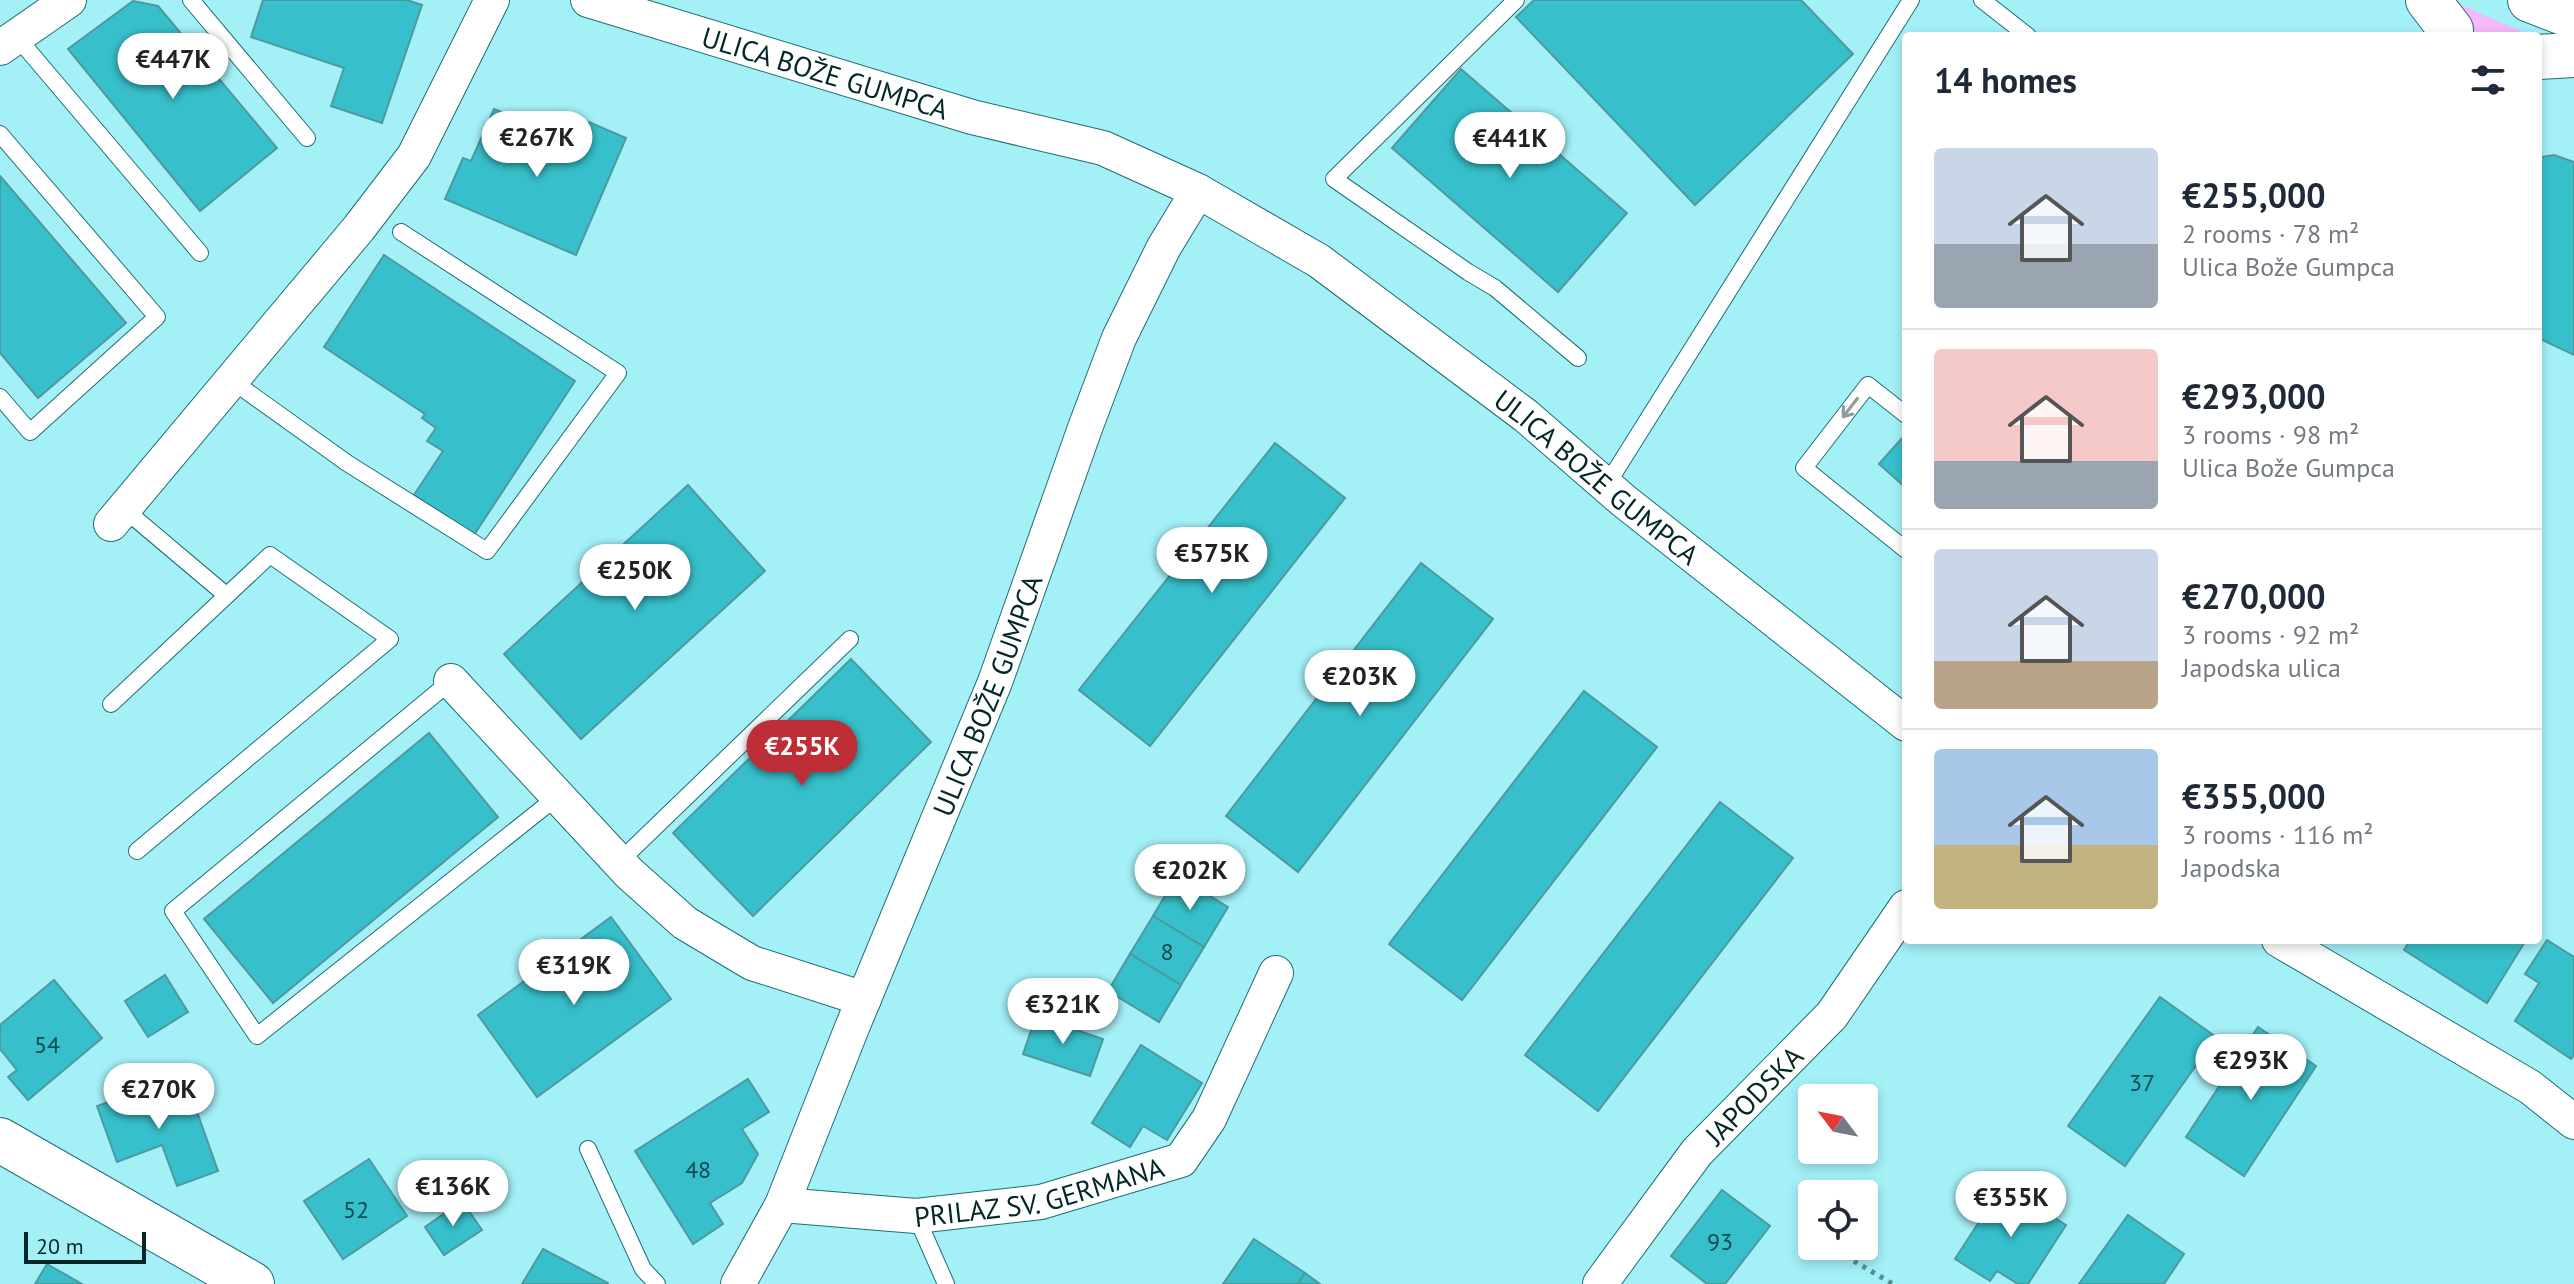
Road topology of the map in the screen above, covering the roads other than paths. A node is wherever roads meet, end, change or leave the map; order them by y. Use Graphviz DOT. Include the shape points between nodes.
graph roads {
  1 [pos="69,0"];
  2 [pos="191,0"];
  3 [pos="492,0"];
  4 [pos="588,0"];
  5 [pos="1516,0"];
  6 [pos="1911,0"];
  7 [pos="1982,0"];
  8 [pos="2428,0"];
  9 [pos="2530,0"];
  10 [pos="2574,17"];
  11 [pos="2023,32"];
  12 [pos="2451,32"];
  13 [pos="6,38"];
  14 [pos="2574,55"];
  15 [pos="2542,57"];
  16 [pos="0,134"];
  17 [pos="307,138"];
  18 [pos="1198,191"];
  19 [pos="401,232"];
  20 [pos="200,253"];
  21 [pos="1578,358"];
  22 [pos="231,380"];
  23 [pos="0,397"];
  24 [pos="1902,412"];
  25 [pos="1606,486"];
  26 [pos="118,516"];
  27 [pos="1902,547"];
  28 [pos="226,595"];
  29 [pos="850,639"];
  30 [pos="451,681"];
  31 [pos="111,704"];
  32 [pos="1902,721"];
  33 [pos="558,796"];
  34 [pos="137,851"];
  35 [pos="619,862"];
  36 [pos="1902,913"];
  37 [pos="2286,944"];
  38 [pos="1276,973"];
  39 [pos="864,999"];
  40 [pos="2574,1122"];
  41 [pos="0,1140"];
  42 [pos="588,1149"];
  43 [pos="782,1205"];
  44 [pos="916,1216"];
  45 [pos="246,1283"];
  46 [pos="657,1284"];
  47 [pos="738,1284"];
  48 [pos="946,1284"];
  49 [pos="1600,1284"];
  1 -- 13 [label="street"];
  2 -- 17 [label="lane"];
  3 -- 22 [label="street" via="414,156"];
  4 -- 18 [label="street, ULICA BOŽE GUMPCA" via="972,117 1103,148"];
  5 -- 21 [label="lane" via="1334,179 1495,288"];
  6 -- 25 [label="lane"];
  7 -- 11 [label="lane"];
  8 -- 12 [label="street"];
  9 -- 10 [label="street"];
  13 -- 20 [label="lane"];
  14 -- 15 [label="street"];
  16 -- 23 [label="lane" via="157,317 30,432"];
  18 -- 25 [label="street, ULICA BOŽE GUMPCA" via="1319,261 1526,416"];
  18 -- 39 [label="street, ULICA BOŽE GUMPCA" via="1119,338 995,682"];
  19 -- 22 [label="lane" via="618,373 487,551 347,463"];
  22 -- 26 [label="street"];
  24 -- 27 [label="lane, one-way" via="1868,385 1804,468"];
  25 -- 32 [label="street, ULICA BOŽE GUMPCA"];
  26 -- 28 [label="lane"];
  28 -- 31 [label="lane"];
  28 -- 34 [label="lane" via="270,555 390,639"];
  29 -- 35 [label="lane"];
  30 -- 33 [label="street"];
  30 -- 33 [label="lane" via="173,911 257,1036"];
  33 -- 35 [label="street"];
  35 -- 39 [label="street" via="685,923 752,963"];
  36 -- 49 [label="street, JAPODSKA" via="1832,1015 1697,1152"];
  37 -- 40 [label="street" via="2530,1087"];
  38 -- 44 [label="street, PRILAZ SV. GERMANA" via="1209,1119 1181,1160 1041,1202"];
  39 -- 43 [label="street, ULICA BOŽE GUMPCA"];
  41 -- 45 [label="street"];
  42 -- 46 [label="lane" via="643,1269"];
  43 -- 44 [label="street, PRILAZ SV. GERMANA"];
  43 -- 47 [label="street, ULICA BOŽE GUMPCA"];
  44 -- 48 [label="lane"];
}
